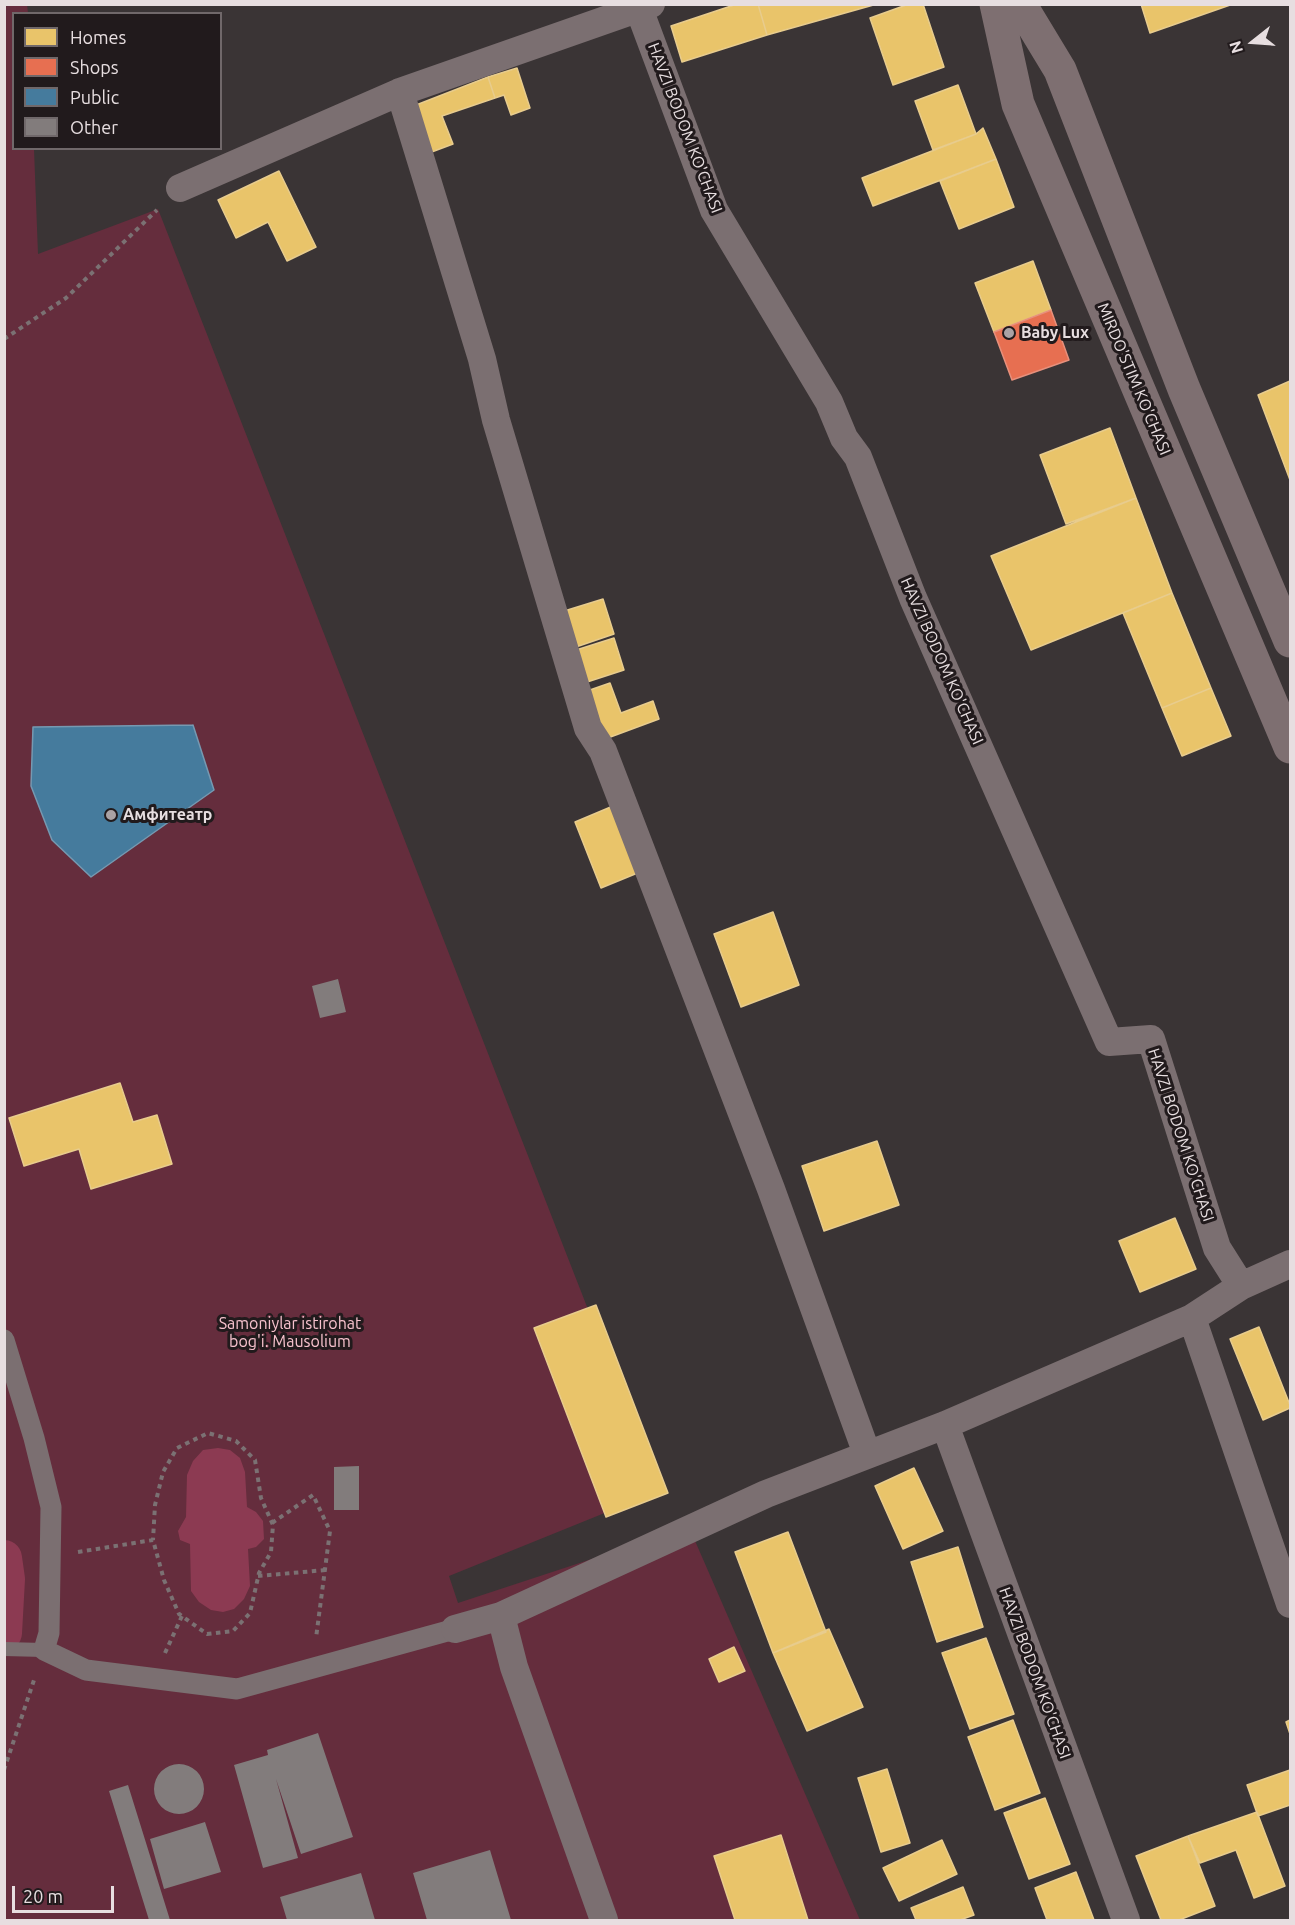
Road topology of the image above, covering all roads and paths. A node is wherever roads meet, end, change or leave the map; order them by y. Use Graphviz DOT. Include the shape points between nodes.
graph roads {
  1 [pos="996,4"];
  2 [pos="1020,4"];
  3 [pos="645,7"];
  4 [pos="400,92"];
  5 [pos="180,188"];
  6 [pos="4,339"];
  7 [pos="1290,641"];
  8 [pos="1290,747"];
  9 [pos="1290,1264"];
  10 [pos="1241,1286"];
  11 [pos="1192,1317"];
  12 [pos="4,1340"];
  13 [pos="945,1425"];
  14 [pos="867,1454"];
  15 [pos="272,1523"];
  16 [pos="153,1540"];
  17 [pos="50,1556"];
  18 [pos="326,1570"];
  19 [pos="258,1576"];
  20 [pos="1290,1604"];
  21 [pos="182,1616"];
  22 [pos="501,1616"];
  23 [pos="455,1629"];
  24 [pos="10,1649"];
  25 [pos="44,1650"];
  26 [pos="312,1668"];
  27 [pos="153,1679"];
  28 [pos="4,1770"];
  29 [pos="604,1920"];
  30 [pos="1126,1920"];
  1 -- 8 [label="main road, MIRDO'STIM KO'CHASI" via="1018,104"];
  2 -- 7 [label="main road" via="1060,70 1184,389"];
  3 -- 4 [label="street, HAVZI BODOM KO'CHASI"];
  3 -- 10 [label="street, HAVZI BODOM KO'CHASI" via="714,210 858,457 913,598 1109,1042 1151,1039 1217,1248"];
  4 -- 5 [label="street, HAVZI BODOM KO'CHASI"];
  4 -- 14 [label="street" via="588,728 603,751 771,1189"];
  5 -- 6 [label="path" via="66,298"];
  9 -- 10 [label="street"];
  10 -- 11 [label="street"];
  11 -- 13 [label="street"];
  11 -- 20 [label="street"];
  12 -- 17 [label="street" via="51,1507"];
  13 -- 14 [label="street"];
  13 -- 30 [label="street, HAVZI BODOM KO'CHASI"];
  14 -- 22 [label="street" via="766,1494"];
  15 -- 16 [label="path" via="261,1498 255,1460 236,1441 208,1433 177,1448 163,1472 155,1505"];
  15 -- 18 [label="path" via="313,1495 330,1531"];
  15 -- 19 [label="path" via="271,1552"];
  16 -- 17 [label="path"];
  16 -- 21 [label="path" via="164,1580"];
  17 -- 25 [label="street" via="49,1633"];
  18 -- 19 [label="path"];
  18 -- 26 [label="path"];
  19 -- 21 [label="path" via="249,1613 233,1630 207,1634"];
  21 -- 27 [label="path"];
  22 -- 23 [label="street"];
  22 -- 29 [label="street" via="514,1667"];
  23 -- 26 [label="street"];
  24 -- 25 [label="lane"];
  25 -- 27 [label="street" via="86,1670"];
  25 -- 28 [label="path"];
  26 -- 27 [label="street" via="237,1689"];
}
